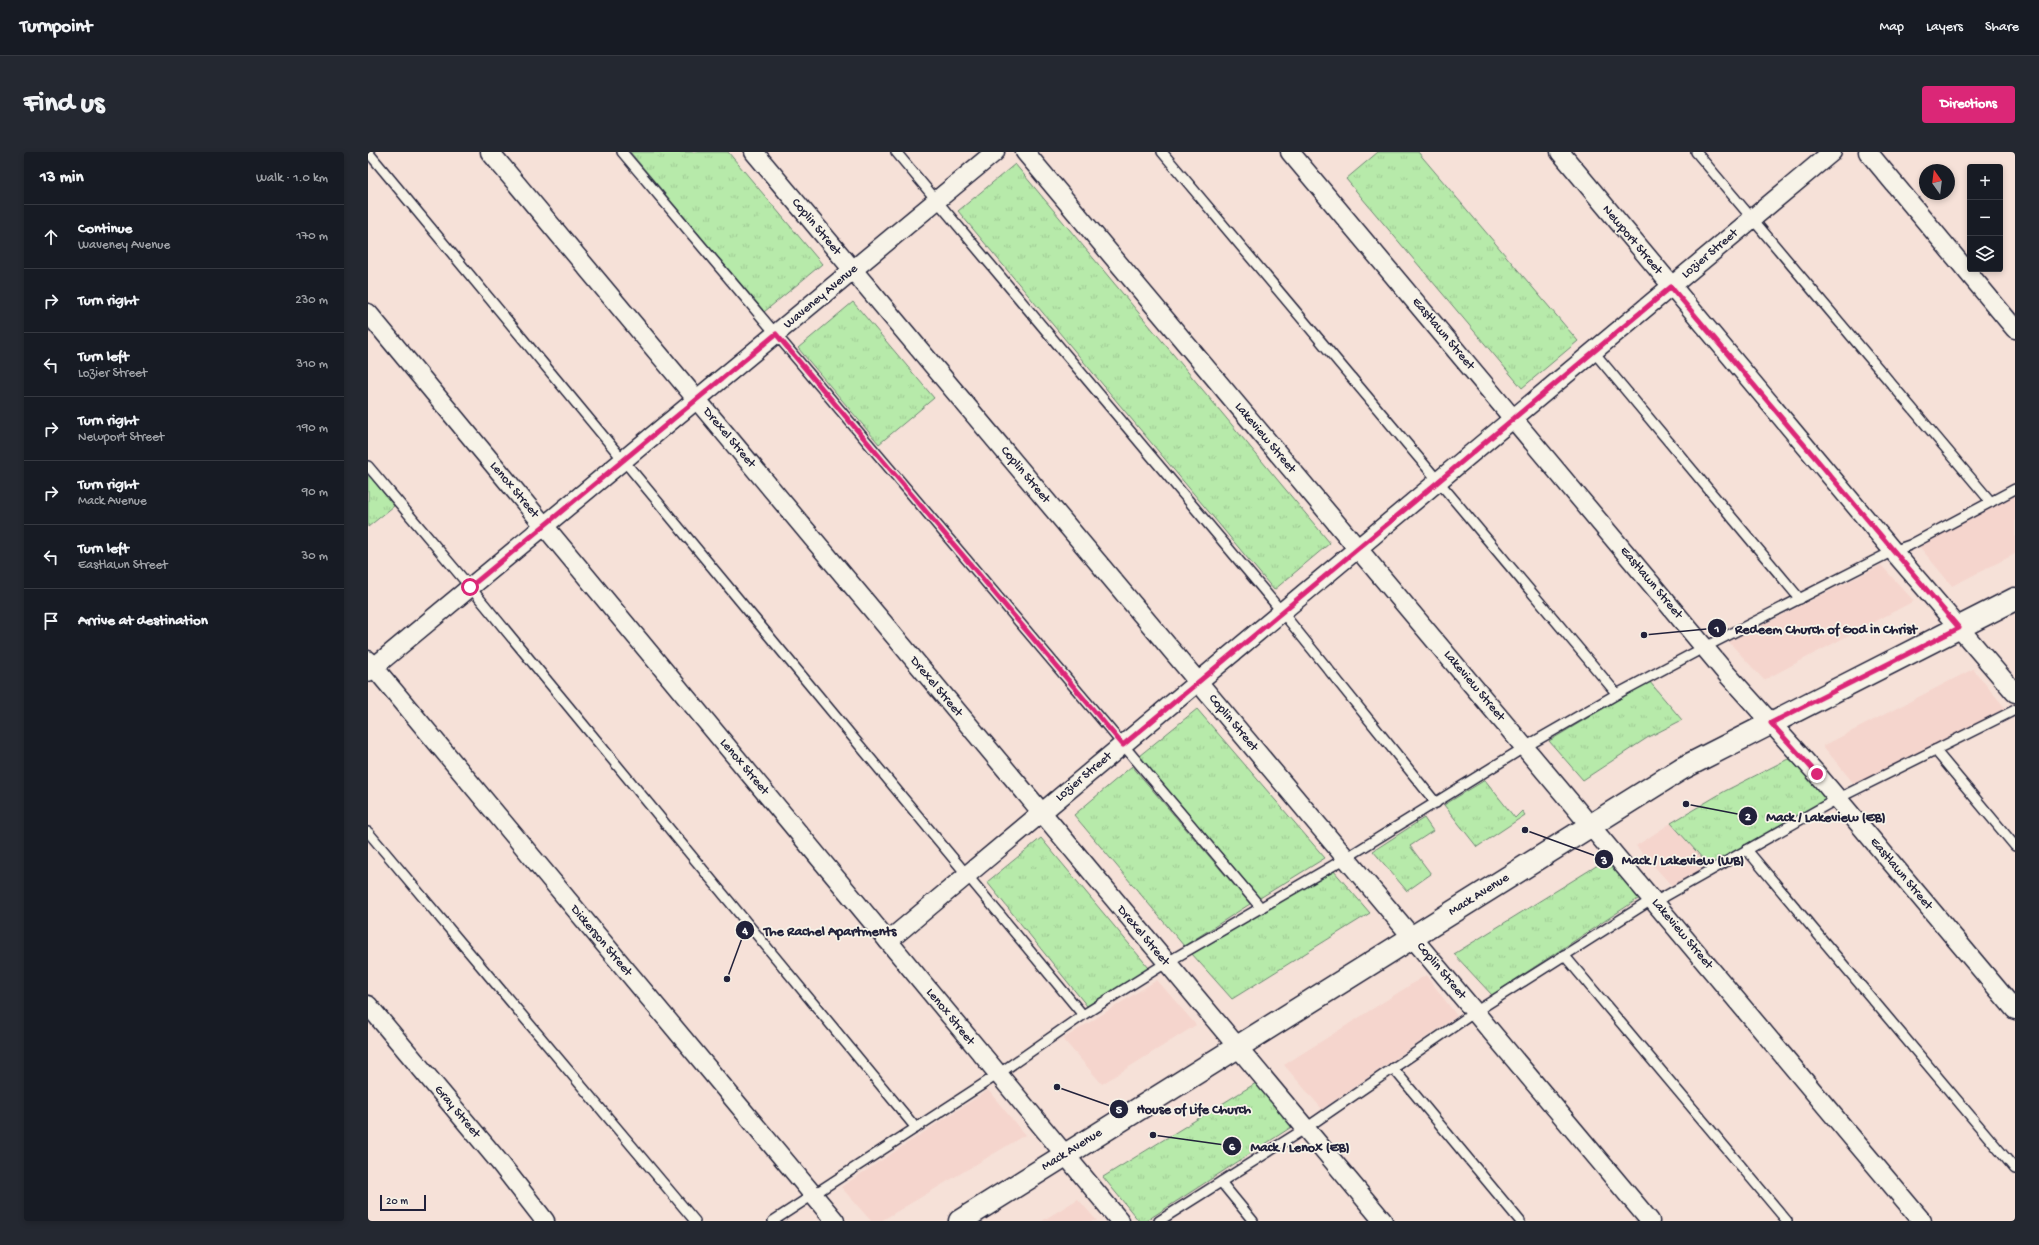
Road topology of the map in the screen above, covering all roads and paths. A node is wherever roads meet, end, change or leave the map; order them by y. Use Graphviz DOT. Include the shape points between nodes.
graph roads {
  1 [pos="368,152"];
  2 [pos="490,152"];
  3 [pos="622,152"];
  4 [pos="754,152"];
  5 [pos="896,152"];
  6 [pos="995,152"];
  7 [pos="1025,152"];
  8 [pos="1162,152"];
  9 [pos="1290,152"];
  10 [pos="1560,152"];
  11 [pos="1696,152"];
  12 [pos="1832,152"];
  13 [pos="1868,152"];
  14 [pos="937,200"];
  15 [pos="1752,219"];
  16 [pos="853,270"];
  17 [pos="1671,287"];
  18 [pos="368,313"];
  19 [pos="2015,329"];
  20 [pos="776,334"];
  21 [pos="1593,352"];
  22 [pos="697,400"];
  23 [pos="1513,418"];
  24 [pos="624,460"];
  25 [pos="368,466"];
  26 [pos="1438,481"];
  27 [pos="2015,489"];
  28 [pos="1990,502"];
  29 [pos="544,526"];
  30 [pos="1358,549"];
  31 [pos="1893,551"];
  32 [pos="470,587"];
  33 [pos="1800,599"];
  34 [pos="2015,599"];
  35 [pos="1282,612"];
  36 [pos="1959,628"];
  37 [pos="1705,647"];
  38 [pos="370,666"];
  39 [pos="1198,682"];
  40 [pos="2015,693"];
  41 [pos="1618,694"];
  42 [pos="2015,710"];
  43 [pos="1771,723"];
  44 [pos="1123,745"];
  45 [pos="1525,747"];
  46 [pos="1935,750"];
  47 [pos="1837,799"];
  48 [pos="1436,803"];
  49 [pos="1042,812"];
  50 [pos="1591,825"];
  51 [pos="368,832"];
  52 [pos="2015,846"];
  53 [pos="1746,850"];
  54 [pos="1346,858"];
  55 [pos="967,875"];
  56 [pos="1654,900"];
  57 [pos="1261,908"];
  58 [pos="1412,937"];
  59 [pos="888,941"];
  60 [pos="1564,955"];
  61 [pos="1166,963"];
  62 [pos="368,1005"];
  63 [pos="2015,1010"];
  64 [pos="1475,1012"];
  65 [pos="1083,1015"];
  66 [pos="1237,1047"];
  67 [pos="1393,1068"];
  68 [pos="997,1074"];
  69 [pos="916,1128"];
  70 [pos="1306,1128"];
  71 [pos="1065,1155"];
  72 [pos="2015,1169"];
  73 [pos="1221,1182"];
  74 [pos="814,1195"];
  75 [pos="545,1221"];
  76 [pos="695,1221"];
  77 [pos="773,1221"];
  78 [pos="835,1221"];
  79 [pos="960,1221"];
  80 [pos="1120,1221"];
  81 [pos="1160,1221"];
  82 [pos="1253,1221"];
  83 [pos="1383,1221"];
  84 [pos="1520,1221"];
  85 [pos="1650,1221"];
  86 [pos="1787,1221"];
  87 [pos="1922,1221"];
  1 -- 24 [label="lane"];
  2 -- 22 [label="street, Drexel Street"];
  3 -- 20 [label="lane"];
  4 -- 16 [label="street, Coplin Street"];
  5 -- 14 [label="lane"];
  6 -- 14 [label="street, Waveney Avenue"];
  7 -- 30 [label="street, Lakeview Street"];
  8 -- 26 [label="lane"];
  9 -- 23 [label="street, Eastlawn Street"];
  10 -- 17 [label="street, Newport Street"];
  11 -- 15 [label="lane"];
  12 -- 15 [label="street, Lozier Street"];
  13 -- 19 [label="street"];
  14 -- 16 [label="street, Waveney Avenue"];
  14 -- 35 [label="lane"];
  15 -- 17 [label="street, Lozier Street"];
  15 -- 28 [label="lane"];
  16 -- 20 [label="street, Waveney Avenue"];
  16 -- 39 [label="street, Coplin Street"];
  17 -- 21 [label="street, Lozier Street"];
  17 -- 31 [label="street, Newport Street"];
  18 -- 29 [label="street, Lenox Street"];
  20 -- 22 [label="street, Waveney Avenue"];
  20 -- 44 [label="lane"];
  21 -- 23 [label="street, Lozier Street"];
  21 -- 33 [label="lane"];
  22 -- 24 [label="street, Waveney Avenue"];
  22 -- 49 [label="street, Drexel Street"];
  23 -- 26 [label="street, Lozier Street"];
  23 -- 37 [label="street, Eastlawn Street"];
  24 -- 29 [label="street, Waveney Avenue"];
  24 -- 55 [label="lane"];
  25 -- 32 [label="lane"];
  26 -- 30 [label="street, Lozier Street"];
  26 -- 41 [label="lane"];
  27 -- 28 [label="lane"];
  28 -- 31 [label="lane" via="1910,545"];
  29 -- 32 [label="street, Waveney Avenue"];
  29 -- 59 [label="street, Lenox Street"];
  30 -- 35 [label="street, Lozier Street"];
  30 -- 45 [label="street, Lakeview Street"];
  31 -- 33 [label="lane"];
  31 -- 36 [label="street, Newport Street"];
  32 -- 38 [label="street, Waveney Avenue"];
  32 -- 69 [label="lane"];
  33 -- 37 [label="lane"];
  34 -- 36 [label="main road, Mack Avenue"];
  35 -- 39 [label="street, Lozier Street"];
  35 -- 48 [label="lane"];
  36 -- 40 [label="street, Newport Street"];
  36 -- 43 [label="main road, Mack Avenue"];
  37 -- 41 [label="lane"];
  37 -- 43 [label="street, Eastlawn Street"];
  38 -- 74 [label="street, Dickerson Street"];
  39 -- 44 [label="street, Lozier Street"];
  39 -- 54 [label="street, Coplin Street"];
  41 -- 45 [label="lane"];
  42 -- 46 [label="lane"];
  43 -- 47 [label="street, Eastlawn Street"];
  43 -- 50 [label="main road, Mack Avenue" via="1681,769"];
  44 -- 49 [label="street, Lozier Street"];
  44 -- 57 [label="lane"];
  45 -- 48 [label="lane"];
  45 -- 50 [label="street, Lakeview Street"];
  46 -- 47 [label="lane"];
  46 -- 52 [label="lane"];
  47 -- 53 [label="lane"];
  47 -- 63 [label="street, Eastlawn Street"];
  48 -- 54 [label="lane"];
  49 -- 55 [label="street, Lozier Street"];
  49 -- 61 [label="street, Drexel Street"];
  50 -- 56 [label="street, Lakeview Street"];
  50 -- 58 [label="main road, Mack Avenue"];
  51 -- 76 [label="lane"];
  53 -- 56 [label="lane"];
  53 -- 72 [label="lane"];
  54 -- 57 [label="lane"];
  54 -- 58 [label="street, Coplin Street"];
  55 -- 59 [label="street, Lozier Street"];
  55 -- 65 [label="lane"];
  56 -- 60 [label="lane"];
  56 -- 87 [label="street, Lakeview Street"];
  57 -- 61 [label="lane"];
  58 -- 64 [label="street, Coplin Street"];
  58 -- 66 [label="main road, Mack Avenue"];
  59 -- 68 [label="street, Lenox Street"];
  60 -- 64 [label="lane"];
  60 -- 86 [label="lane"];
  61 -- 65 [label="lane"];
  61 -- 66 [label="street, Drexel Street"];
  62 -- 75 [label="street, Gray Street"];
  64 -- 67 [label="lane"];
  64 -- 85 [label="street, Coplin Street"];
  65 -- 68 [label="lane"];
  66 -- 70 [label="street, Drexel Street"];
  66 -- 71 [label="main road, Mack Avenue"];
  67 -- 70 [label="lane"];
  67 -- 84 [label="lane"];
  68 -- 69 [label="lane"];
  68 -- 71 [label="street, Lenox Street"];
  69 -- 74 [label="lane"];
  70 -- 73 [label="lane"];
  70 -- 83 [label="street, Drexel Street"];
  71 -- 79 [label="main road, Mack Avenue"];
  71 -- 80 [label="street, Lenox Street"];
  73 -- 81 [label="lane"];
  73 -- 82 [label="lane"];
  74 -- 77 [label="lane"];
  74 -- 78 [label="street, Dickerson Street"];
}
